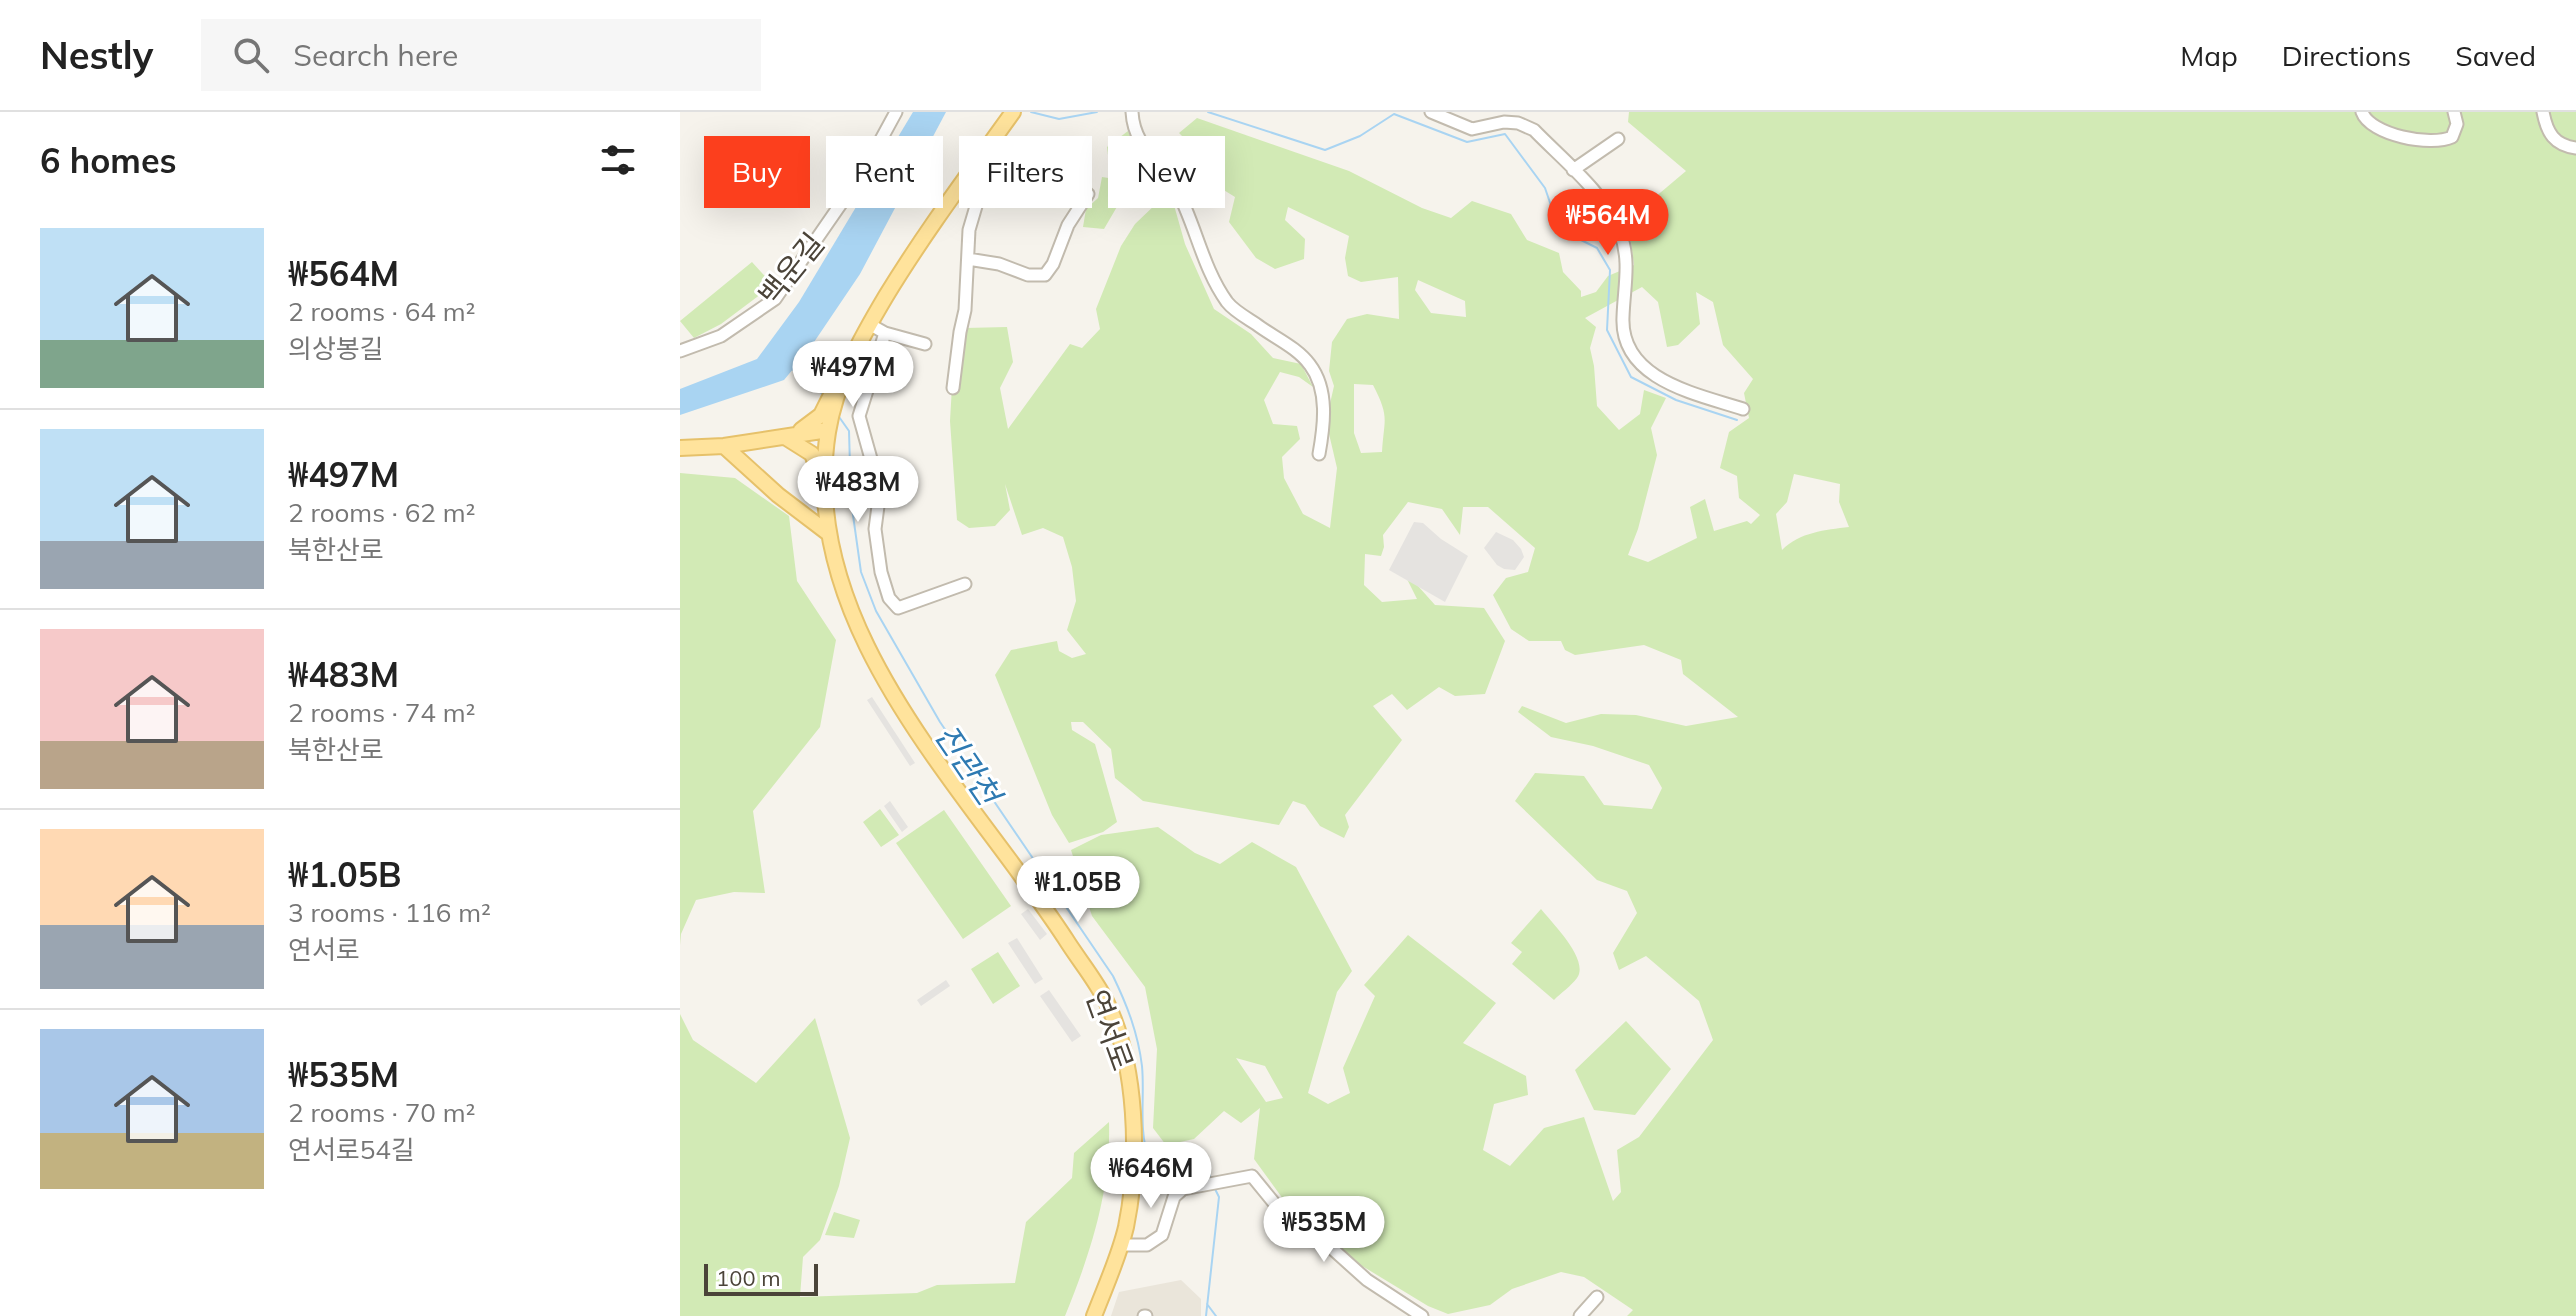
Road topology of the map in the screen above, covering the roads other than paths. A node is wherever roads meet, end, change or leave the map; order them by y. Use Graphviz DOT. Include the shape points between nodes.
graph roads {
  1 [pos="896,112"];
  2 [pos="1013,112"];
  3 [pos="1132,112"];
  4 [pos="1431,112"];
  5 [pos="2362,112"];
  6 [pos="2454,112"];
  7 [pos="2543,112"];
  8 [pos="996,136"];
  9 [pos="1618,139"];
  10 [pos="2576,148"];
  11 [pos="1573,170"];
  12 [pos="959,188"];
  13 [pos="975,208"];
  14 [pos="1079,208"];
  15 [pos="968,259"];
  16 [pos="869,324"];
  17 [pos="885,333"];
  18 [pos="925,344"];
  19 [pos="680,351"];
  20 [pos="842,378"];
  21 [pos="953,388"];
  22 [pos="1743,409"];
  23 [pos="828,430"];
  24 [pos="785,437"];
  25 [pos="724,446"];
  26 [pos="680,448"];
  27 [pos="1319,454"];
  28 [pos="823,491"];
  29 [pos="828,533"];
  30 [pos="965,584"];
  31 [pos="1121,1245"];
  32 [pos="1597,1297"];
  33 [pos="1094,1316"];
  34 [pos="1422,1316"];
  35 [pos="1580,1316"];
  1 -- 19 [label="street, 백운길" via="865,169 775,299 721,336"];
  2 -- 8 [label="main road"];
  3 -- 27 [label="street" via="1146,152 1177,188 1230,306 1311,365 1325,423"];
  4 -- 11 [label="street" via="1472,129 1518,123 1534,130"];
  5 -- 6 [label="street" via="2370,124 2386,132 2445,141 2457,124"];
  7 -- 10 [label="street" via="2556,142"];
  9 -- 11 [label="street"];
  11 -- 22 [label="street" via="1611,212 1621,235 1628,262 1622,329 1642,365 1664,382"];
  12 -- 16 [label="main road"];
  13 -- 15 [label="street"];
  14 -- 15 [label="street" via="1045,275"];
  15 -- 21 [label="street"];
  16 -- 17 [label="street"];
  16 -- 20 [label="main road"];
  17 -- 18 [label="street"];
  17 -- 30 [label="street" via="859,416 880,491 875,529 889,598 898,608"];
  20 -- 23 [label="main road, 연서로"];
  20 -- 24 [label="main road" via="821,415"];
  23 -- 24 [label="main road"];
  23 -- 28 [label="main road, 연서로"];
  24 -- 25 [label="main road"];
  24 -- 28 [label="main road" via="812,454"];
  25 -- 26 [label="main road"];
  25 -- 29 [label="main road"];
  28 -- 29 [label="main road, 연서로"];
  29 -- 31 [label="main road, 연서로" via="838,574 879,671 1106,1001 1125,1059 1132,1104 1134,1159"];
  31 -- 33 [label="main road, 연서로"];
  31 -- 34 [label="street" via="1147,1245 1162,1235 1174,1197 1183,1189 1252,1176 1279,1209 1297,1217 1367,1280"];
  32 -- 35 [label="street"];
}
